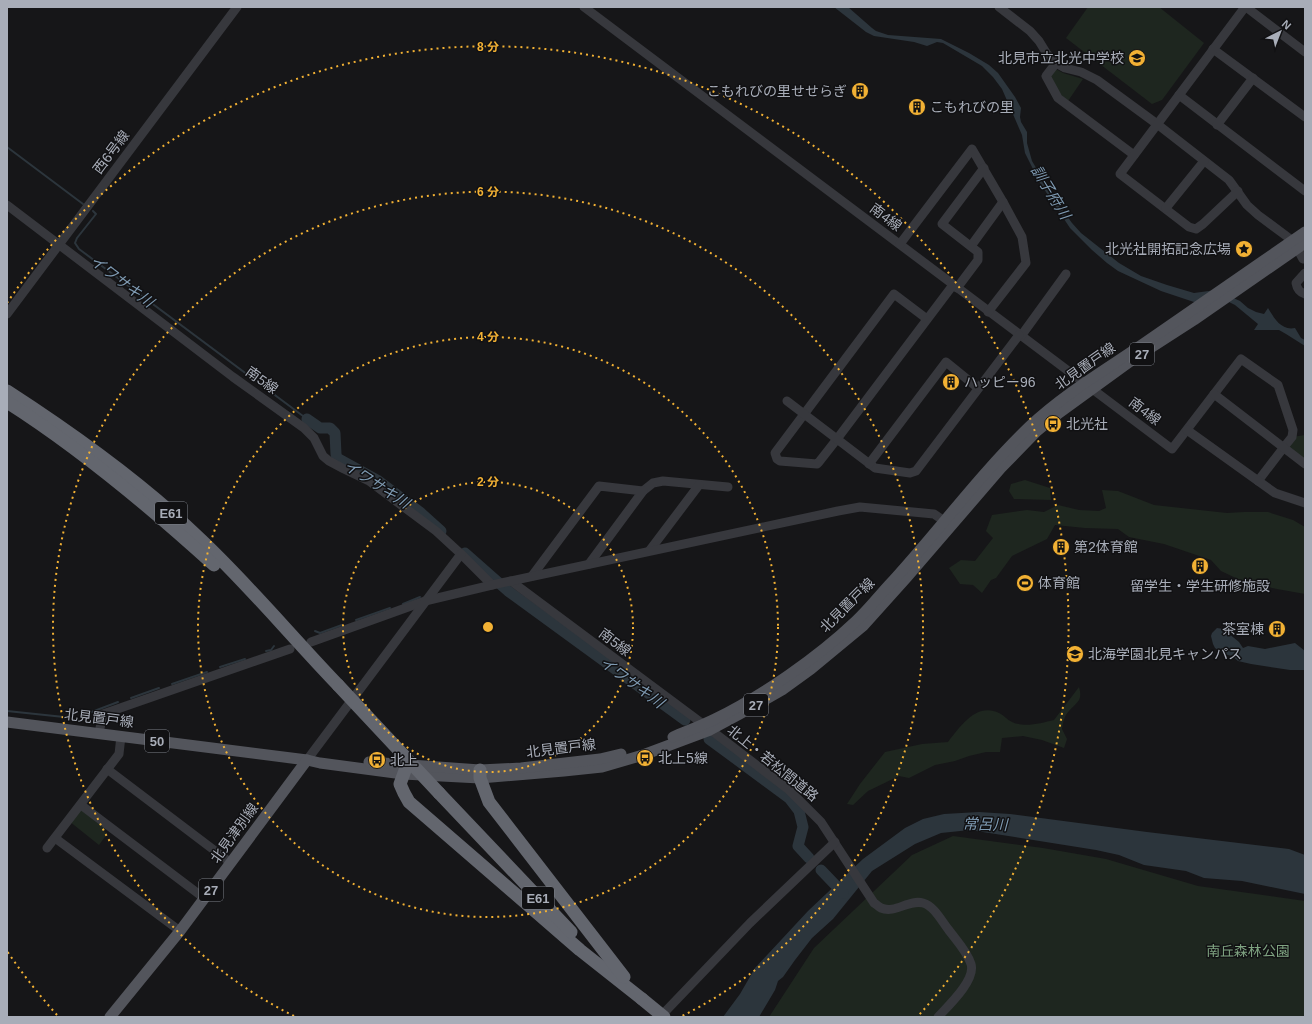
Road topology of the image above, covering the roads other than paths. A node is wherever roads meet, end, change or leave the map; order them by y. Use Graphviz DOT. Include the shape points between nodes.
graph roads {
  1 [pos="237,7"];
  2 [pos="584,7"];
  3 [pos="999,7"];
  4 [pos="1245,7"];
  5 [pos="1213,49"];
  6 [pos="1305,52"];
  7 [pos="1056,63"];
  8 [pos="1253,78"];
  9 [pos="1179,95"];
  10 [pos="1305,117"];
  11 [pos="1157,124"];
  12 [pos="1217,124"];
  13 [pos="1134,155"];
  14 [pos="1204,161"];
  15 [pos="984,168"];
  16 [pos="1238,191"];
  17 [pos="1305,191"];
  18 [pos="1004,202"];
  19 [pos="7,205"];
  20 [pos="1166,208"];
  21 [pos="1305,232"];
  22 [pos="59,244"];
  23 [pos="900,244"];
  24 [pos="1298,244"];
  25 [pos="971,246"];
  26 [pos="1305,257"];
  27 [pos="1305,273"];
  28 [pos="1066,274"];
  29 [pos="955,286"];
  30 [pos="1305,294"];
  31 [pos="988,312"];
  32 [pos="7,314"];
  33 [pos="927,319"];
  34 [pos="1020,335"];
  35 [pos="1089,386"];
  36 [pos="978,388"];
  37 [pos="7,391"];
  38 [pos="1214,394"];
  39 [pos="787,400"];
  40 [pos="7,402"];
  41 [pos="804,414"];
  42 [pos="1188,430"];
  43 [pos="837,439"];
  44 [pos="1284,447"];
  45 [pos="869,464"];
  46 [pos="1305,464"];
  47 [pos="1258,481"];
  48 [pos="699,485"];
  49 [pos="728,487"];
  50 [pos="643,491"];
  51 [pos="1305,503"];
  52 [pos="948,523"];
  53 [pos="650,550"];
  54 [pos="461,554"];
  55 [pos="589,564"];
  56 [pos="532,576"];
  57 [pos="500,583"];
  58 [pos="425,602"];
  59 [pos="311,642"];
  60 [pos="290,649"];
  61 [pos="314,660"];
  62 [pos="7,722"];
  63 [pos="706,727"];
  64 [pos="99,733"];
  65 [pos="121,736"];
  66 [pos="307,760"];
  67 [pos="107,770"];
  68 [pos="405,770"];
  69 [pos="480,774"];
  70 [pos="81,805"];
  71 [pos="55,838"];
  72 [pos="837,845"];
  73 [pos="47,848"];
  74 [pos="231,863"];
  75 [pos="204,898"];
  76 [pos="180,931"];
  77 [pos="642,999"];
  78 [pos="110,1017"];
  79 [pos="660,1017"];
  80 [pos="664,1017"];
  81 [pos="938,1017"];
  1 -- 22 [label="street, 西6号線"];
  2 -- 23 [label="street, 南4線"];
  3 -- 7 [label="street" via="1030,31"];
  4 -- 5 [label="street"];
  4 -- 6 [label="street"];
  5 -- 8 [label="street"];
  5 -- 9 [label="street"];
  7 -- 11 [label="street" via="1097,80"];
  7 -- 13 [label="street" via="1046,76 1058,98"];
  8 -- 10 [label="street"];
  8 -- 12 [label="street"];
  9 -- 11 [label="street"];
  9 -- 12 [label="street"];
  11 -- 13 [label="street"];
  11 -- 14 [label="street"];
  12 -- 17 [label="street"];
  13 -- 20 [label="street" via="1120,174"];
  14 -- 16 [label="street" via="1229,180"];
  14 -- 20 [label="street"];
  15 -- 18 [label="street"];
  15 -- 23 [label="street" via="972,149"];
  15 -- 25 [label="street" via="942,224"];
  16 -- 20 [label="street" via="1196,229 1189,227"];
  16 -- 24 [label="street" via="1258,215"];
  18 -- 25 [label="street"];
  18 -- 31 [label="street" via="1022,237 1026,263"];
  19 -- 22 [label="street, 南5線"];
  21 -- 24 [label="main road, 北見置戸線 / 27"];
  22 -- 32 [label="street, 西6号線"];
  22 -- 54 [label="street, 南5線" via="304,428 329,461 369,480 436,531"];
  23 -- 29 [label="street, 南4線"];
  24 -- 26 [label="street" via="1303,259"];
  24 -- 35 [label="main road, 北見置戸線 / 27"];
  25 -- 29 [label="street" via="978,252 978,260"];
  27 -- 30 [label="street" via="1296,283 1297,289"];
  28 -- 34 [label="street"];
  29 -- 31 [label="street, 南4線"];
  29 -- 33 [label="street"];
  31 -- 34 [label="street, 南4線"];
  33 -- 41 [label="street" via="894,294"];
  33 -- 43 [label="street"];
  34 -- 35 [label="street, 南4線"];
  34 -- 36 [label="street"];
  35 -- 42 [label="street, 南4線" via="1172,449"];
  35 -- 52 [label="main road, 北見置戸線 / 27" via="1037,431"];
  36 -- 45 [label="street" via="916,471 910,473 875,468"];
  36 -- 45 [label="street" via="946,362"];
  37 -- 61 [label="highway, E61" via="117,466 199,537"];
  38 -- 42 [label="street"];
  38 -- 44 [label="street"];
  38 -- 44 [label="street" via="1241,359 1278,386 1293,430 1292,437"];
  39 -- 41 [label="street"];
  40 -- 61 [label="highway, E61" via="118,482 192,544"];
  41 -- 43 [label="street"];
  41 -- 43 [label="street" via="775,453 777,459 817,464"];
  42 -- 47 [label="street"];
  43 -- 45 [label="street"];
  44 -- 46 [label="street"];
  44 -- 47 [label="street"];
  47 -- 51 [label="street" via="1274,493"];
  48 -- 49 [label="street"];
  48 -- 50 [label="street" via="663,481 652,483"];
  48 -- 53 [label="street"];
  50 -- 55 [label="street"];
  50 -- 56 [label="street" via="599,486"];
  52 -- 53 [label="street" via="934,514 860,507"];
  52 -- 63 [label="main road, 北見置戸線 / 27" via="857,620 831,643 775,684"];
  53 -- 55 [label="street"];
  54 -- 57 [label="street, 南5線"];
  54 -- 58 [label="street"];
  55 -- 56 [label="street"];
  56 -- 57 [label="street"];
  57 -- 58 [label="street"];
  57 -- 63 [label="street, 南5線"];
  58 -- 59 [label="street"];
  58 -- 66 [label="street"];
  60 -- 64 [label="street" via="104,714"];
  61 -- 77 [label="highway, E61, bridge" via="585,947"];
  62 -- 64 [label="main road, 北見置戸線 / 50"];
  63 -- 69 [label="main road, 北見置戸線 / 27" via="600,759"];
  63 -- 72 [label="street, 北上・若松間道路" via="789,790 821,822"];
  64 -- 65 [label="main road, 北見置戸線 / 50"];
  65 -- 66 [label="main road, 北見置戸線 / 50"];
  65 -- 67 [label="street" via="119,754"];
  66 -- 68 [label="main road, 北見置戸線 / 27"];
  66 -- 74 [label="main road, 北見津別線 / 27"];
  67 -- 70 [label="street"];
  67 -- 74 [label="street"];
  68 -- 69 [label="main road, 北見置戸線 / 27"];
  68 -- 77 [label="highway" via="400,784 409,802 580,950"];
  69 -- 77 [label="highway" via="488,802"];
  70 -- 71 [label="street"];
  70 -- 75 [label="street"];
  71 -- 73 [label="street"];
  71 -- 76 [label="street"];
  72 -- 79 [label="street" via="750,923"];
  72 -- 81 [label="street, 北上・若松間道路" via="874,903 889,910 915,902 924,903 934,909 964,951 972,966 969,981"];
  74 -- 75 [label="main road, 北見津別線 / 27"];
  75 -- 76 [label="main road, 北見津別線 / 27"];
  76 -- 78 [label="main road, 北見津別線 / 27"];
  77 -- 80 [label="highway, E61, bridge"];
}
